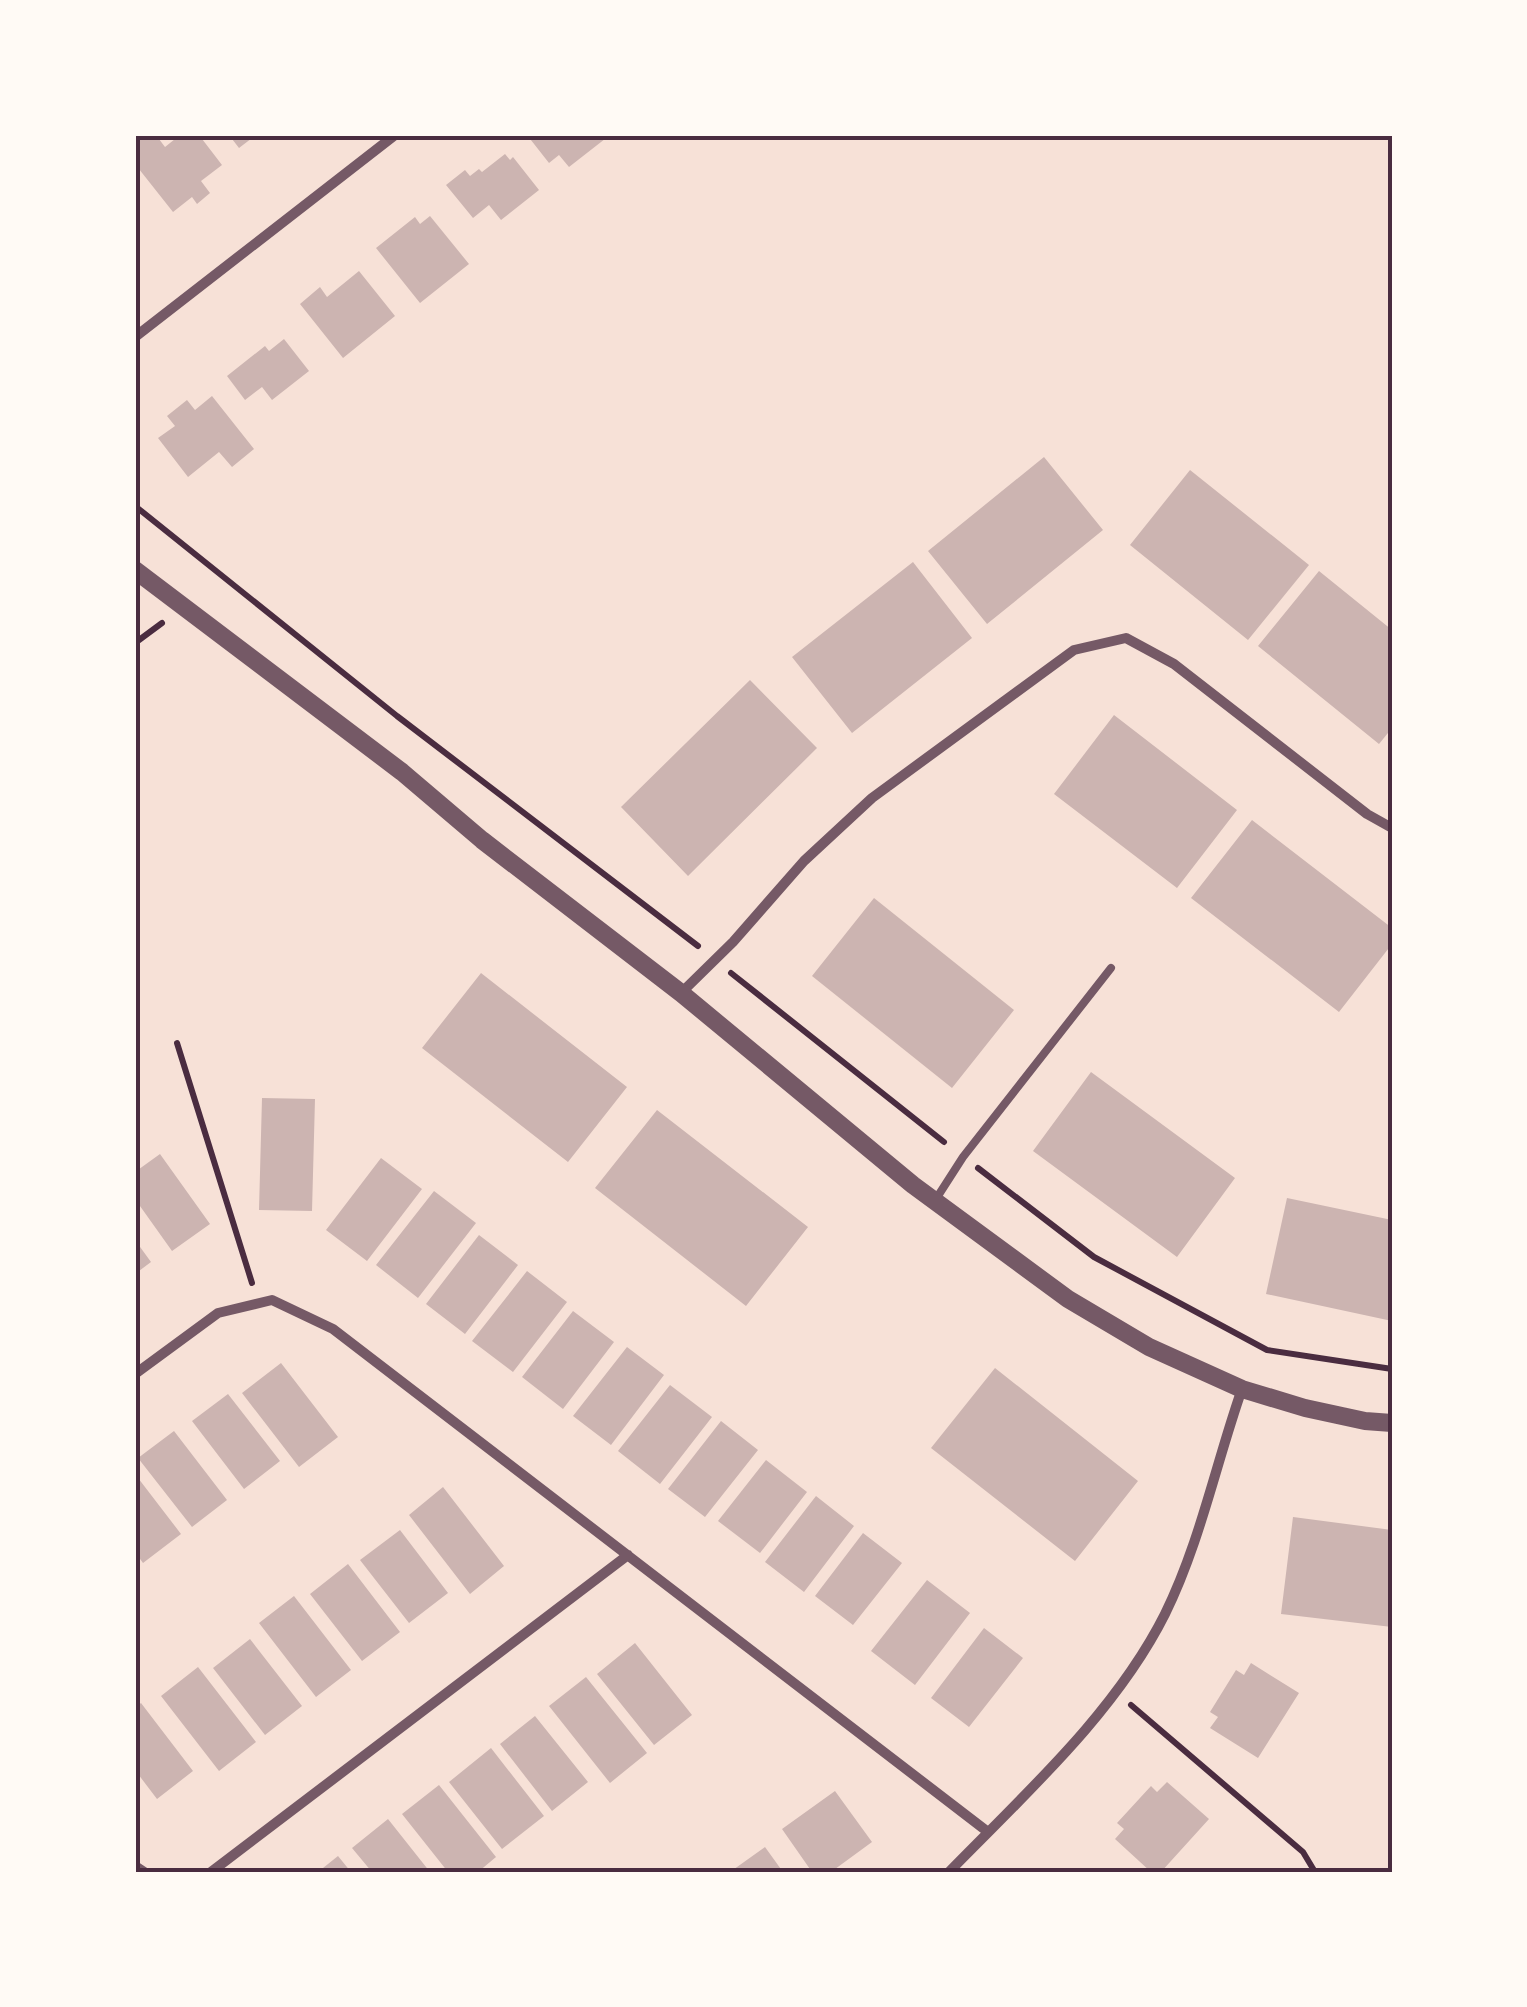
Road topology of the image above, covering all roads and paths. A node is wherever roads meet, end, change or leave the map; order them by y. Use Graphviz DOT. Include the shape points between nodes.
graph roads {
  1 [pos="395,135"];
  2 [pos="135,337"];
  3 [pos="135,506"];
  4 [pos="135,570"];
  5 [pos="1392,828"];
  6 [pos="715,960"];
  7 [pos="1111,968"];
  8 [pos="682,993"];
  9 [pos="178,1042"];
  10 [pos="963,1157"];
  11 [pos="936,1199"];
  12 [pos="258,1303"];
  13 [pos="1392,1369"];
  14 [pos="135,1374"];
  15 [pos="1242,1389"];
  16 [pos="1392,1423"];
  17 [pos="628,1555"];
  18 [pos="1115,1691"];
  19 [pos="988,1832"];
  20 [pos="135,1866"];
  21 [pos="144,1872"];
  22 [pos="211,1872"];
  23 [pos="949,1872"];
  24 [pos="1315,1872"];
  1 -- 2 [label="street"];
  3 -- 6 [label="path"];
  4 -- 8 [label="street"];
  5 -- 6 [label="street" via="1174,664 1126,638 1074,650 872,798"];
  6 -- 8 [label="street"];
  6 -- 10 [label="path"];
  7 -- 10 [label="lane"];
  8 -- 11 [label="street"];
  9 -- 12 [label="path"];
  10 -- 11 [label="lane"];
  10 -- 13 [label="path" via="1094,1257 1267,1350"];
  11 -- 15 [label="street" via="1068,1299 1149,1348"];
  12 -- 14 [label="street" via="218,1313"];
  12 -- 17 [label="street" via="272,1300 333,1330"];
  15 -- 16 [label="street"];
  15 -- 18 [label="street" via="1165,1614"];
  17 -- 19 [label="street"];
  17 -- 22 [label="street"];
  18 -- 19 [label="street"];
  18 -- 24 [label="path" via="1303,1852"];
  19 -- 23 [label="street"];
  20 -- 21 [label="street"];
}
